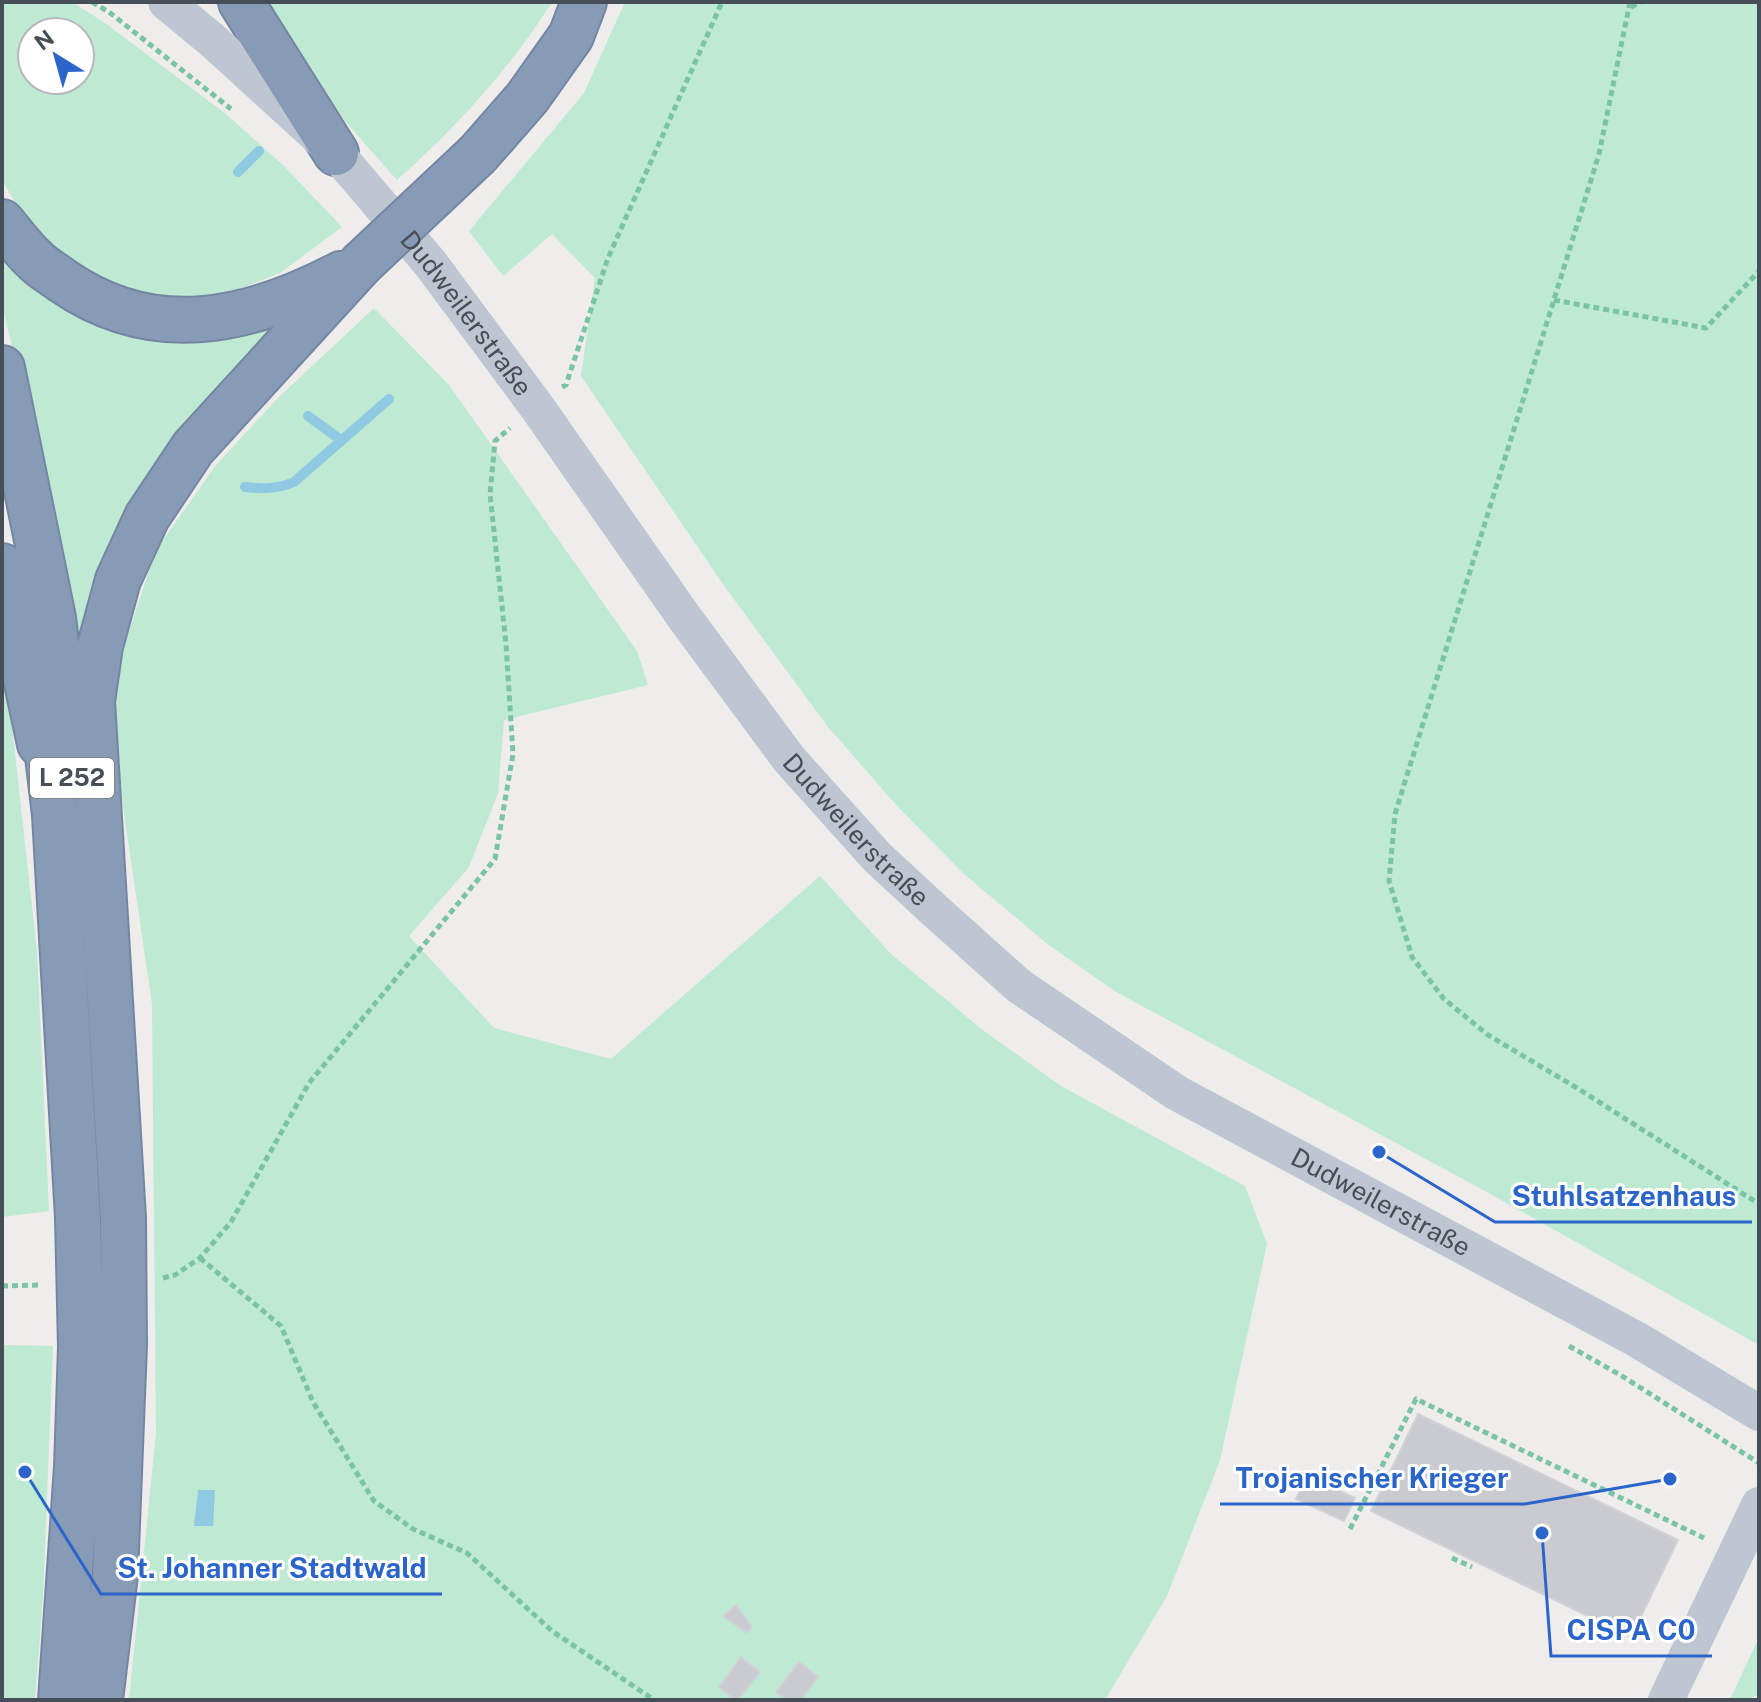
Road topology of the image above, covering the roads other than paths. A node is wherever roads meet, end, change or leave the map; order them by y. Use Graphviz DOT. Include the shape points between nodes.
graph roads {
  1 [pos="166,2"];
  2 [pos="241,2"];
  3 [pos="584,2"];
  4 [pos="336,153"];
  5 [pos="2,222"];
  6 [pos="361,264"];
  7 [pos="2,368"];
  8 [pos="2,460"];
  9 [pos="2,566"];
  10 [pos="55,815"];
  11 [pos="121,1176"];
  12 [pos="103,1346"];
  13 [pos="1759,1413"];
  14 [pos="1759,1505"];
  15 [pos="61,1700"];
  16 [pos="100,1700"];
  17 [pos="1666,1700"];
  1 -- 4 [label="street, Dudweilerstraße"];
  2 -- 4 [label="highway"];
  3 -- 6 [label="highway, bridge" via="571,36 527,98 478,154"];
  4 -- 13 [label="street, Dudweilerstraße" via="430,263 524,417 789,759 877,857 1019,986 1177,1093 1636,1339"];
  5 -- 6 [label="highway" via="35,261 89,299 145,317 199,321 270,306"];
  6 -- 11 [label="highway" via="193,448 147,517 118,580 100,646 92,701"];
  7 -- 11 [label="highway, L 252" via="53,618"];
  8 -- 10 [label="highway, L 252" via="27,575"];
  9 -- 10 [label="highway"];
  10 -- 12 [label="highway, L 252, bridge" via="78,1218"];
  11 -- 12 [label="highway, L 252, bridge" via="123,1218"];
  12 -- 15 [label="highway, L 252" via="77,1467"];
  12 -- 16 [label="highway, L 252" via="115,1575"];
  14 -- 17 [label="street"];
}
